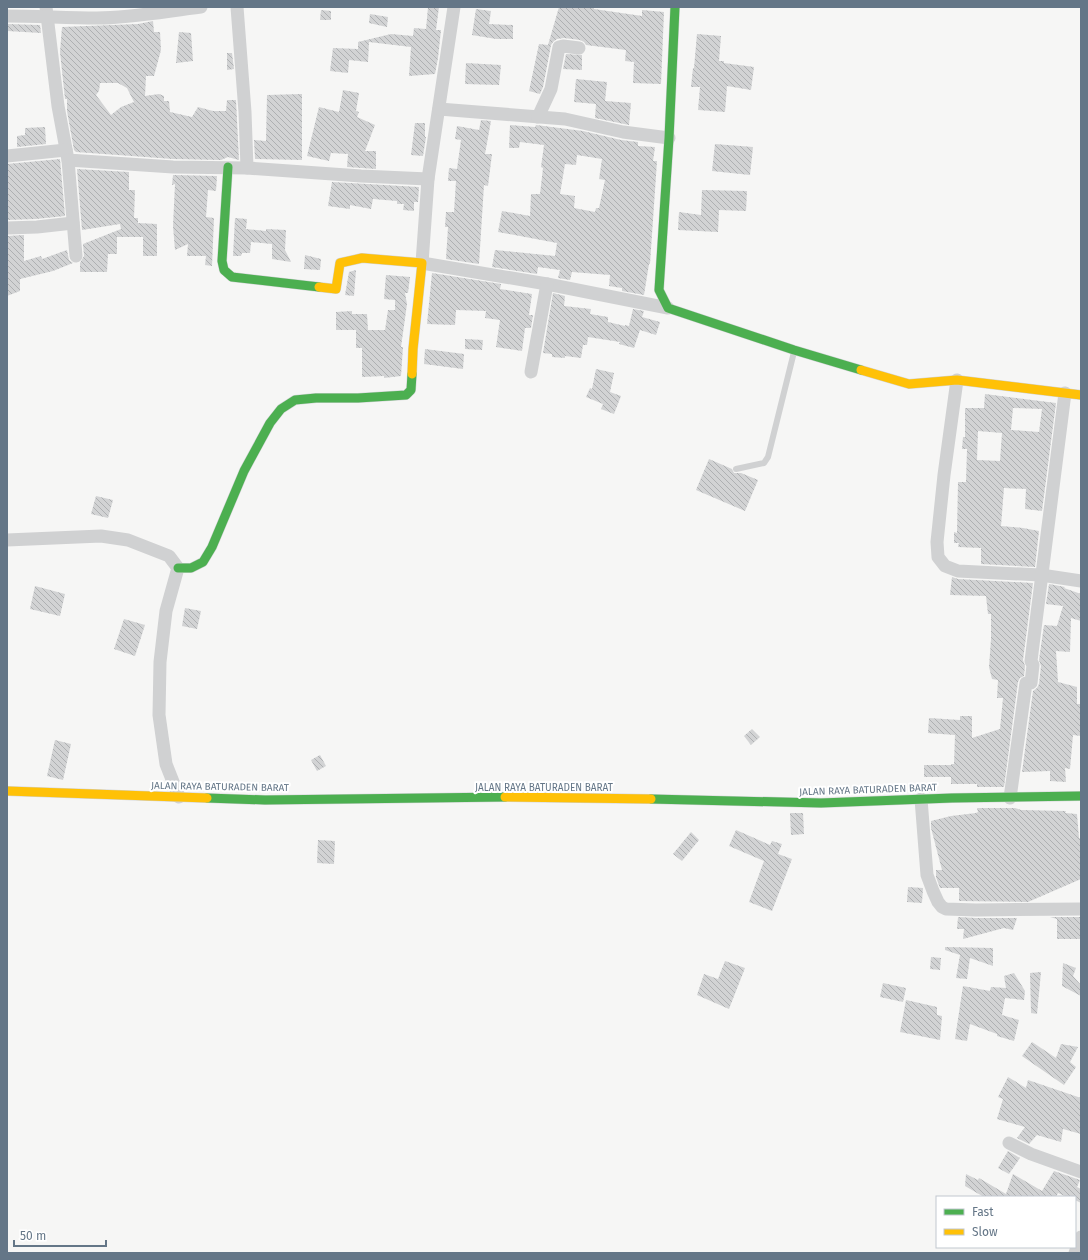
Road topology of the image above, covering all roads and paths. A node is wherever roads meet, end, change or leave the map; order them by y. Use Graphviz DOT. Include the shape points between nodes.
graph roads {
  1 [pos="201,7"];
  2 [pos="237,7"];
  3 [pos="454,7"];
  4 [pos="675,7"];
  5 [pos="47,12"];
  6 [pos="7,16"];
  7 [pos="579,48"];
  8 [pos="439,109"];
  9 [pos="538,117"];
  10 [pos="670,138"];
  11 [pos="67,155"];
  12 [pos="7,156"];
  13 [pos="228,167"];
  14 [pos="247,168"];
  15 [pos="428,179"];
  16 [pos="73,223"];
  17 [pos="7,228"];
  18 [pos="76,256"];
  19 [pos="422,263"];
  20 [pos="547,284"];
  21 [pos="668,308"];
  22 [pos="794,350"];
  23 [pos="531,372"];
  24 [pos="957,380"];
  25 [pos="1065,393"];
  26 [pos="1081,395"];
  27 [pos="736,469"];
  28 [pos="7,540"];
  29 [pos="178,568"];
  30 [pos="1041,575"];
  31 [pos="1081,581"];
  32 [pos="7,791"];
  33 [pos="1081,796"];
  34 [pos="179,797"];
  35 [pos="1010,798"];
  36 [pos="921,799"];
  37 [pos="1081,909"];
  38 [pos="1009,1143"];
  39 [pos="1081,1172"];
  40 [pos="1081,1237"];
  41 [pos="1075,1253"];
  1 -- 5 [label="street" via="98,18"];
  2 -- 14 [label="street"];
  3 -- 8 [label="street"];
  4 -- 10 [label="street"];
  5 -- 6 [label="street"];
  5 -- 11 [label="street" via="58,106"];
  7 -- 9 [label="street" via="559,47 551,89"];
  8 -- 9 [label="street"];
  8 -- 15 [label="street"];
  9 -- 10 [label="street" via="565,119 623,132"];
  10 -- 21 [label="street" via="659,290"];
  11 -- 12 [label="street"];
  11 -- 13 [label="street" via="173,167"];
  11 -- 16 [label="street"];
  13 -- 14 [label="street"];
  13 -- 19 [label="street" via="222,261 226,273 232,277 336,289 340,263 362,258"];
  14 -- 15 [label="street"];
  15 -- 19 [label="street"];
  16 -- 17 [label="street" via="37,228"];
  16 -- 18 [label="street"];
  19 -- 20 [label="street"];
  19 -- 29 [label="street" via="411,390 397,396 295,400 281,409 270,423 244,471 204,562 191,568"];
  20 -- 21 [label="street"];
  20 -- 23 [label="street"];
  21 -- 22 [label="street"];
  22 -- 24 [label="street" via="909,384"];
  22 -- 27 [label="lane" via="768,457 764,463"];
  24 -- 25 [label="street"];
  24 -- 30 [label="street" via="943,483 937,542 938,557 945,566 958,571"];
  25 -- 26 [label="street"];
  25 -- 30 [label="street"];
  28 -- 29 [label="street" via="101,536 128,540 169,556"];
  29 -- 34 [label="street" via="166,611 160,662 159,715 166,764"];
  30 -- 31 [label="street"];
  30 -- 35 [label="street" via="1031,661 1034,665 1031,683 1026,683"];
  32 -- 34 [label="street, JALAN RAYA BATURADEN BARAT"];
  33 -- 35 [label="street, JALAN RAYA BATURADEN BARAT"];
  34 -- 36 [label="street, JALAN RAYA BATURADEN BARAT" via="265,800 543,797 821,803"];
  35 -- 36 [label="street, JALAN RAYA BATURADEN BARAT"];
  36 -- 37 [label="street" via="927,874 942,907 976,910"];
  38 -- 39 [label="street"];
  40 -- 41 [label="street"];
}
